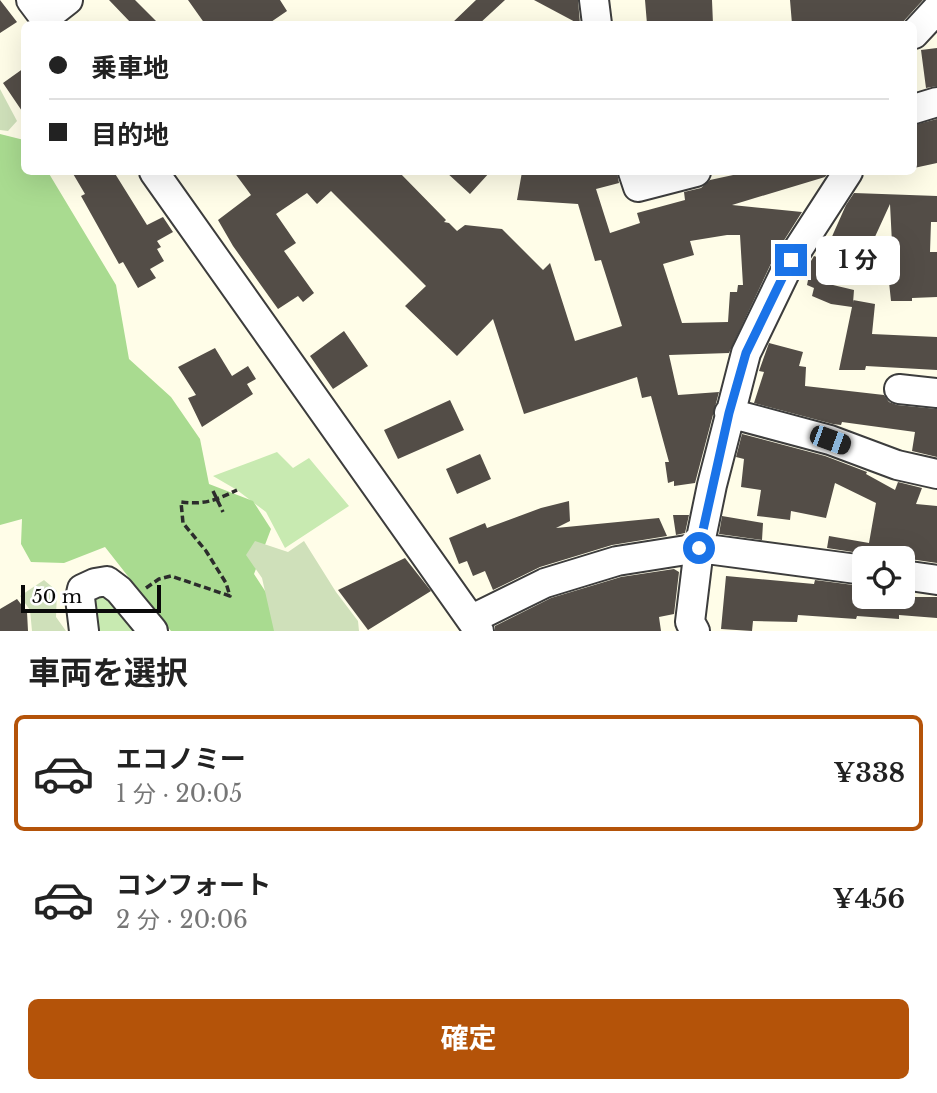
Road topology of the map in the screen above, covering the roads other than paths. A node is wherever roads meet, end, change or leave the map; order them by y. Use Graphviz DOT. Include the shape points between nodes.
graph roads {
  1 [pos="68,0"];
  2 [pos="594,0"];
  3 [pos="937,9"];
  4 [pos="42,14"];
  5 [pos="597,21"];
  6 [pos="917,31"];
  7 [pos="937,102"];
  8 [pos="917,108"];
  9 [pos="156,175"];
  10 [pos="634,175"];
  11 [pos="684,175"];
  12 [pos="846,175"];
  13 [pos="899,388"];
  14 [pos="937,393"];
  15 [pos="729,413"];
  16 [pos="937,474"];
  17 [pos="699,548"];
  18 [pos="852,568"];
  19 [pos="915,577"];
  20 [pos="937,580"];
  21 [pos="476,625"];
  22 [pos="84,631"];
  23 [pos="153,631"];
  24 [pos="695,631"];
  1 -- 4 [label="street"];
  2 -- 5 [label="street"];
  3 -- 6 [label="street"];
  7 -- 8 [label="street"];
  9 -- 21 [label="street"];
  10 -- 11 [label="street" via="638,187"];
  12 -- 15 [label="street" via="785,271 746,353"];
  13 -- 14 [label="street"];
  15 -- 16 [label="street"];
  15 -- 17 [label="street"];
  17 -- 18 [label="street"];
  17 -- 21 [label="street" via="617,561 545,583"];
  17 -- 24 [label="street" via="690,622"];
  19 -- 20 [label="street"];
  22 -- 23 [label="street" via="82,589 107,581"];
}
